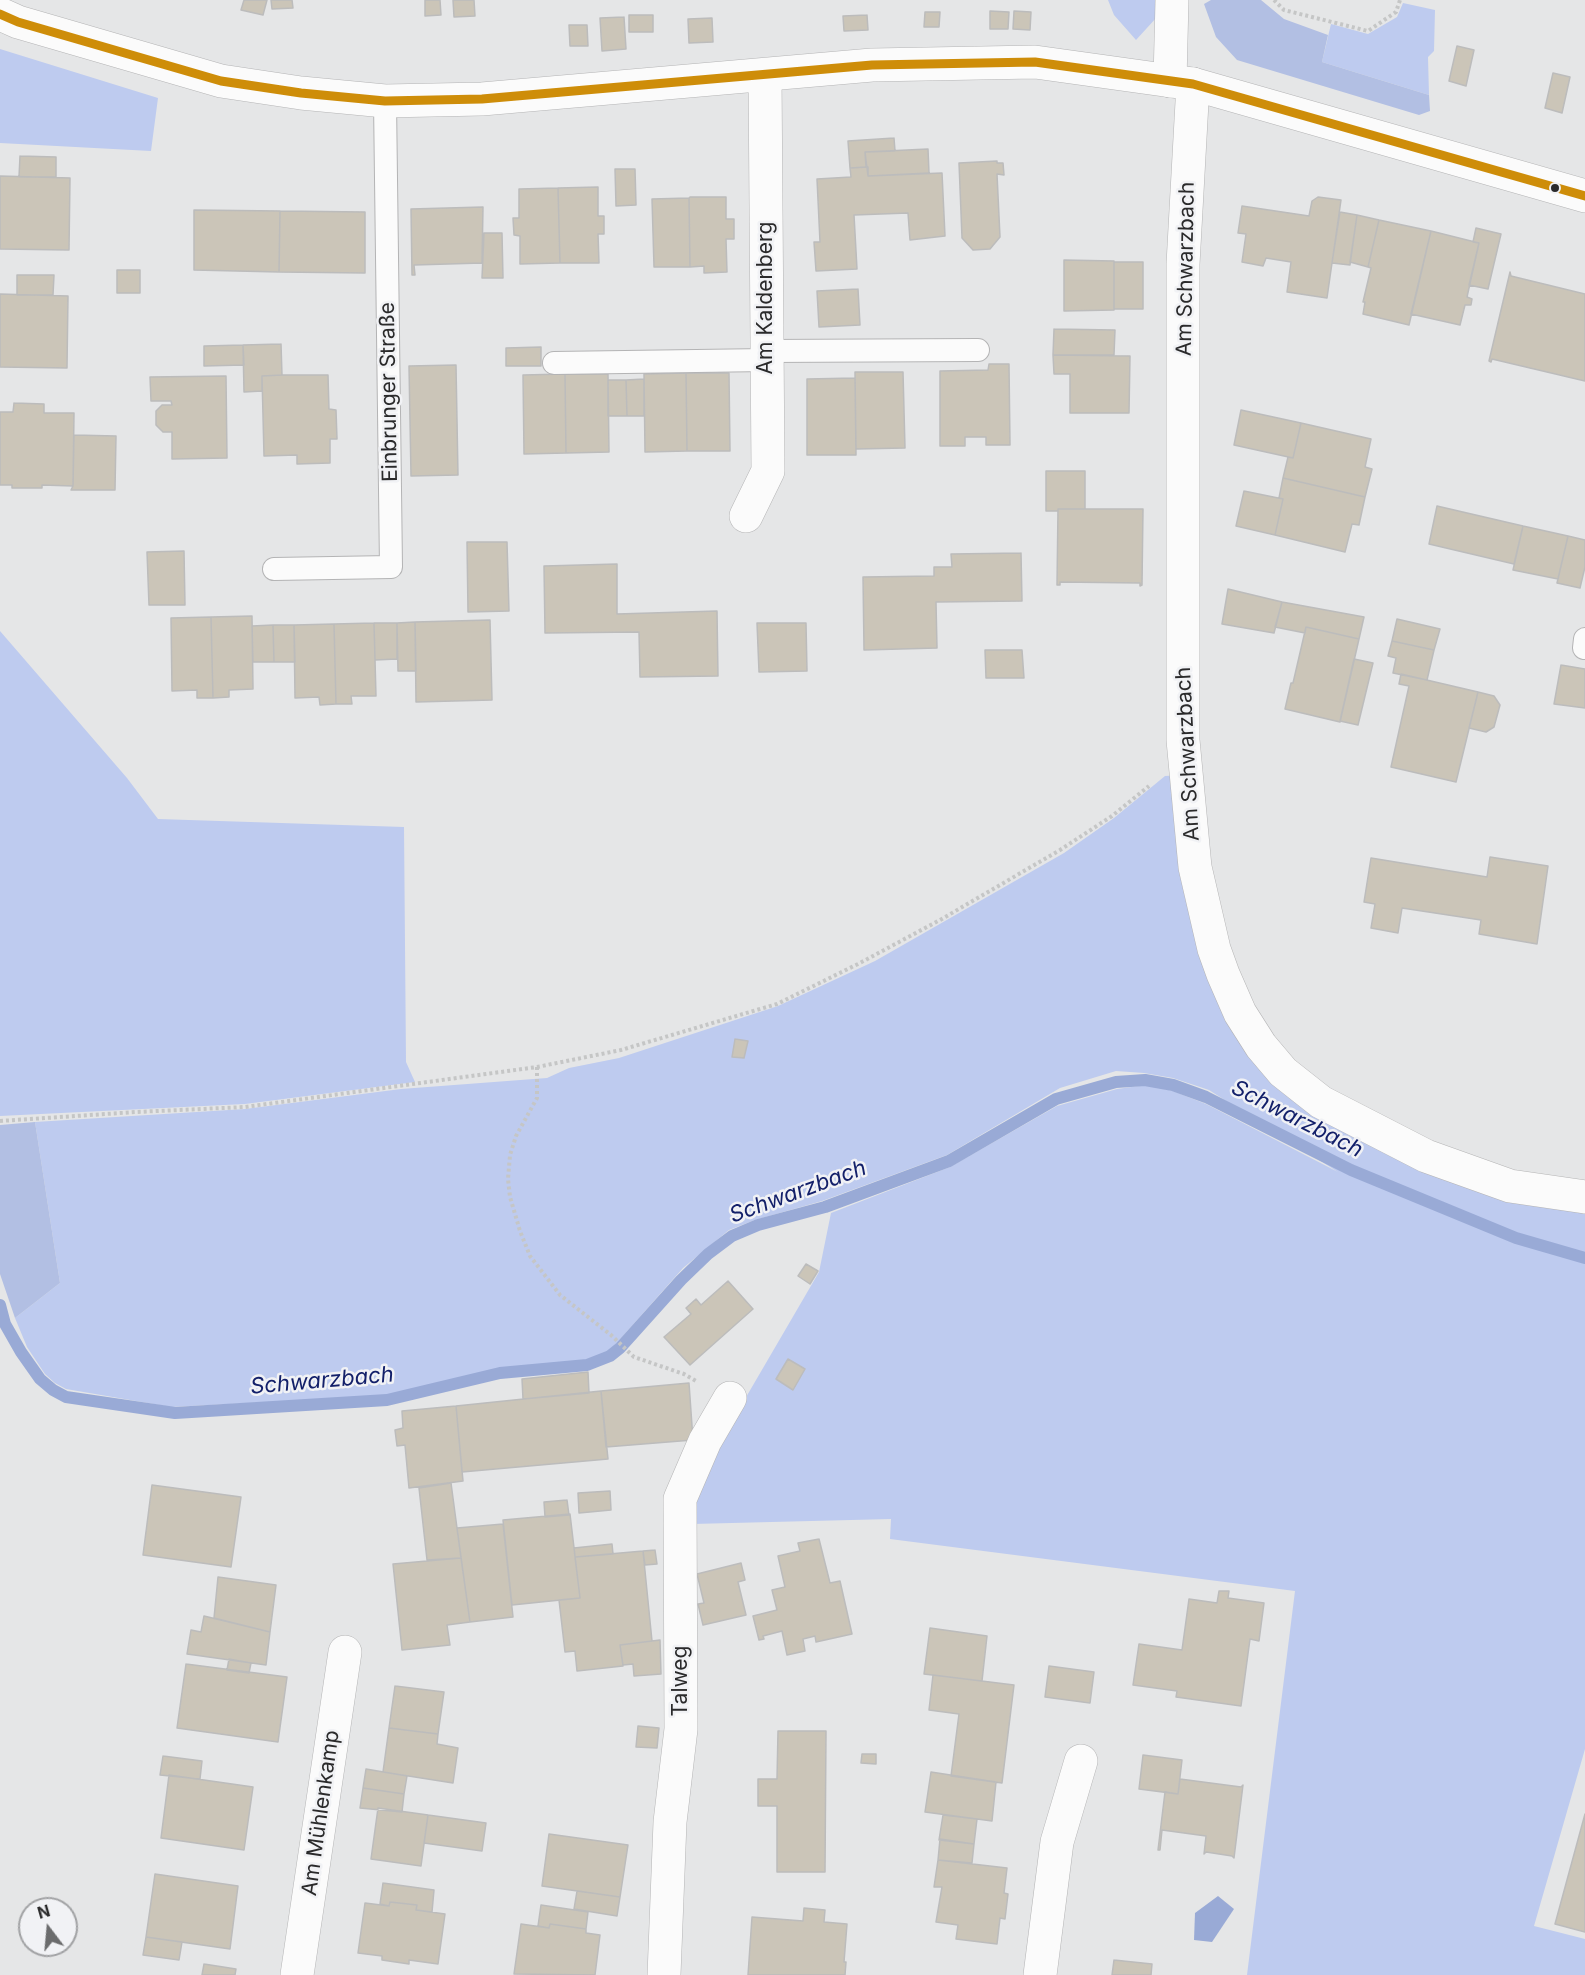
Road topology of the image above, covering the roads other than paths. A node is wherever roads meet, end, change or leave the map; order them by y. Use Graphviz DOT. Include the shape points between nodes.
graph roads {
  1 [pos="1172,0"];
  2 [pos="0,14"];
  3 [pos="765,75"];
  4 [pos="1181,82"];
  5 [pos="385,101"];
  6 [pos="1585,196"];
  7 [pos="978,350"];
  8 [pos="767,355"];
  9 [pos="554,363"];
  10 [pos="746,516"];
  11 [pos="274,569"];
  12 [pos="1585,1197"];
  13 [pos="715,1393"];
  14 [pos="345,1652"];
  15 [pos="1081,1761"];
  16 [pos="297,1975"];
  17 [pos="664,1975"];
  18 [pos="1040,1975"];
  1 -- 4 [label="street, Am Schwarzbach"];
  2 -- 5 [label="street" via="220,81"];
  3 -- 4 [label="street" via="872,65 1035,62"];
  3 -- 5 [label="street" via="482,99"];
  3 -- 8 [label="street, Am Kaldenberg"];
  4 -- 6 [label="street"];
  4 -- 12 [label="street, Am Schwarzbach" via="1184,740 1195,867 1223,974 1240,1013 1261,1046 1283,1072 1320,1102 1426,1156 1510,1186"];
  5 -- 11 [label="lane, Einbrunger Straße" via="391,567"];
  7 -- 8 [label="lane"];
  8 -- 9 [label="lane"];
  8 -- 10 [label="street, Am Kaldenberg" via="768,471"];
  13 -- 17 [label="street, Talweg" via="705,1441 680,1500 681,1729 670,1822"];
  14 -- 16 [label="street, Am Mühlenkamp"];
  15 -- 18 [label="street" via="1057,1842"];
}
